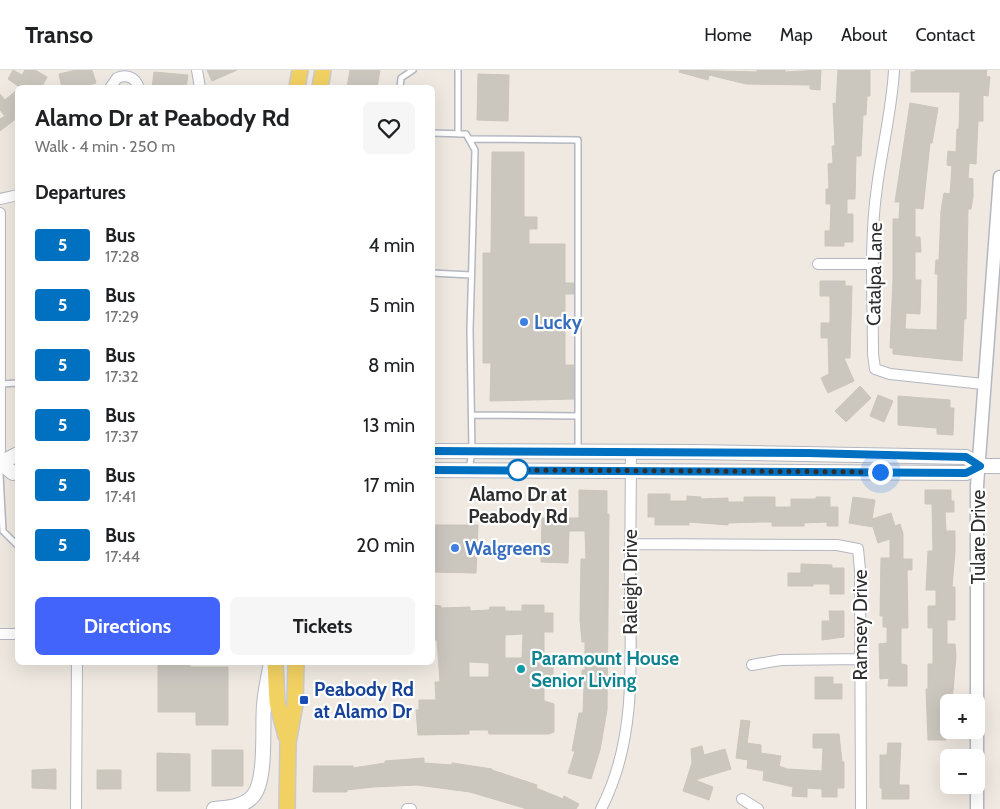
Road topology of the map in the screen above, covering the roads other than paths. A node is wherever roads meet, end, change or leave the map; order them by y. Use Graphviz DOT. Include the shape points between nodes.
graph roads {
  1 [pos="197,70"];
  2 [pos="300,70"];
  3 [pos="323,70"];
  4 [pos="413,70"];
  5 [pos="458,70"];
  6 [pos="894,70"];
  7 [pos="115,74"];
  8 [pos="137,85"];
  9 [pos="200,85"];
  10 [pos="298,85"];
  11 [pos="320,85"];
  12 [pos="400,85"];
  13 [pos="435,133"];
  14 [pos="458,134"];
  15 [pos="471,139"];
  16 [pos="1000,177"];
  17 [pos="15,196"];
  18 [pos="0,199"];
  19 [pos="0,214"];
  20 [pos="818,264"];
  21 [pos="873,264"];
  22 [pos="997,268"];
  23 [pos="435,274"];
  24 [pos="471,274"];
  25 [pos="0,339"];
  26 [pos="15,383"];
  27 [pos="1,384"];
  28 [pos="983,384"];
  29 [pos="472,415"];
  30 [pos="578,416"];
  31 [pos="0,451"];
  32 [pos="435,451"];
  33 [pos="472,451"];
  34 [pos="578,451"];
  35 [pos="631,451"];
  36 [pos="15,456"];
  37 [pos="0,463"];
  38 [pos="980,466"];
  39 [pos="1000,466"];
  40 [pos="435,470"];
  41 [pos="469,470"];
  42 [pos="631,471"];
  43 [pos="15,472"];
  44 [pos="0,474"];
  45 [pos="15,543"];
  46 [pos="630,544"];
  47 [pos="0,634"];
  48 [pos="15,634"];
  49 [pos="860,659"];
  50 [pos="77,665"];
  51 [pos="270,665"];
  52 [pos="275,665"];
  53 [pos="296,665"];
  54 [pos="752,665"];
  55 [pos="288,743"];
  56 [pos="742,799"];
  57 [pos="76,809"];
  58 [pos="214,809"];
  59 [pos="287,809"];
  60 [pos="407,809"];
  61 [pos="411,809"];
  62 [pos="601,809"];
  63 [pos="758,809"];
  64 [pos="861,809"];
  65 [pos="977,809"];
  1 -- 9 [label="street"];
  2 -- 10 [label="main road"];
  3 -- 11 [label="main road"];
  4 -- 12 [label="lane" via="401,78"];
  5 -- 14 [label="lane"];
  6 -- 21 [label="street, Catalpa Lane" via="877,187"];
  7 -- 8 [label="street" via="131,77"];
  13 -- 14 [label="lane"];
  14 -- 15 [label="lane" via="466,134"];
  15 -- 24 [label="lane" via="476,159"];
  15 -- 30 [label="lane" via="578,140"];
  16 -- 22 [label="street, Tulare Drive"];
  17 -- 18 [label="street"];
  19 -- 25 [label="street"];
  20 -- 21 [label="street"];
  21 -- 28 [label="street, Catalpa Lane" via="875,370"];
  22 -- 28 [label="street, Tulare Drive"];
  23 -- 24 [label="lane"];
  24 -- 29 [label="lane"];
  25 -- 27 [label="street"];
  26 -- 27 [label="lane"];
  27 -- 31 [label="street"];
  28 -- 38 [label="street, Tulare Drive"];
  29 -- 30 [label="lane"];
  29 -- 33 [label="lane"];
  30 -- 34 [label="lane"];
  32 -- 33 [label="main road"];
  33 -- 34 [label="main road"];
  33 -- 41 [label="lane"];
  34 -- 35 [label="main road"];
  35 -- 38 [label="main road" via="966,457"];
  35 -- 42 [label="street, Raleigh Drive"];
  36 -- 37 [label="main road"];
  37 -- 43 [label="main road"];
  38 -- 39 [label="main road"];
  38 -- 42 [label="main road" via="966,473"];
  38 -- 65 [label="street, Tulare Drive" via="977,486"];
  40 -- 41 [label="main road"];
  41 -- 42 [label="main road"];
  42 -- 46 [label="street, Raleigh Drive"];
  44 -- 45 [label="lane" via="3,531"];
  46 -- 49 [label="street, Ramsey Drive" via="836,545 858,549"];
  46 -- 62 [label="street, Raleigh Drive" via="630,704 622,754"];
  47 -- 48 [label="street"];
  49 -- 54 [label="street" via="781,660"];
  49 -- 64 [label="street, Ramsey Drive"];
  50 -- 57 [label="street"];
  51 -- 58 [label="main road" via="257,790 242,804"];
  52 -- 55 [label="main road" via="277,702"];
  53 -- 55 [label="main road" via="295,704"];
  55 -- 59 [label="main road"];
  56 -- 63 [label="street"];
  60 -- 61 [label="street"];
}
